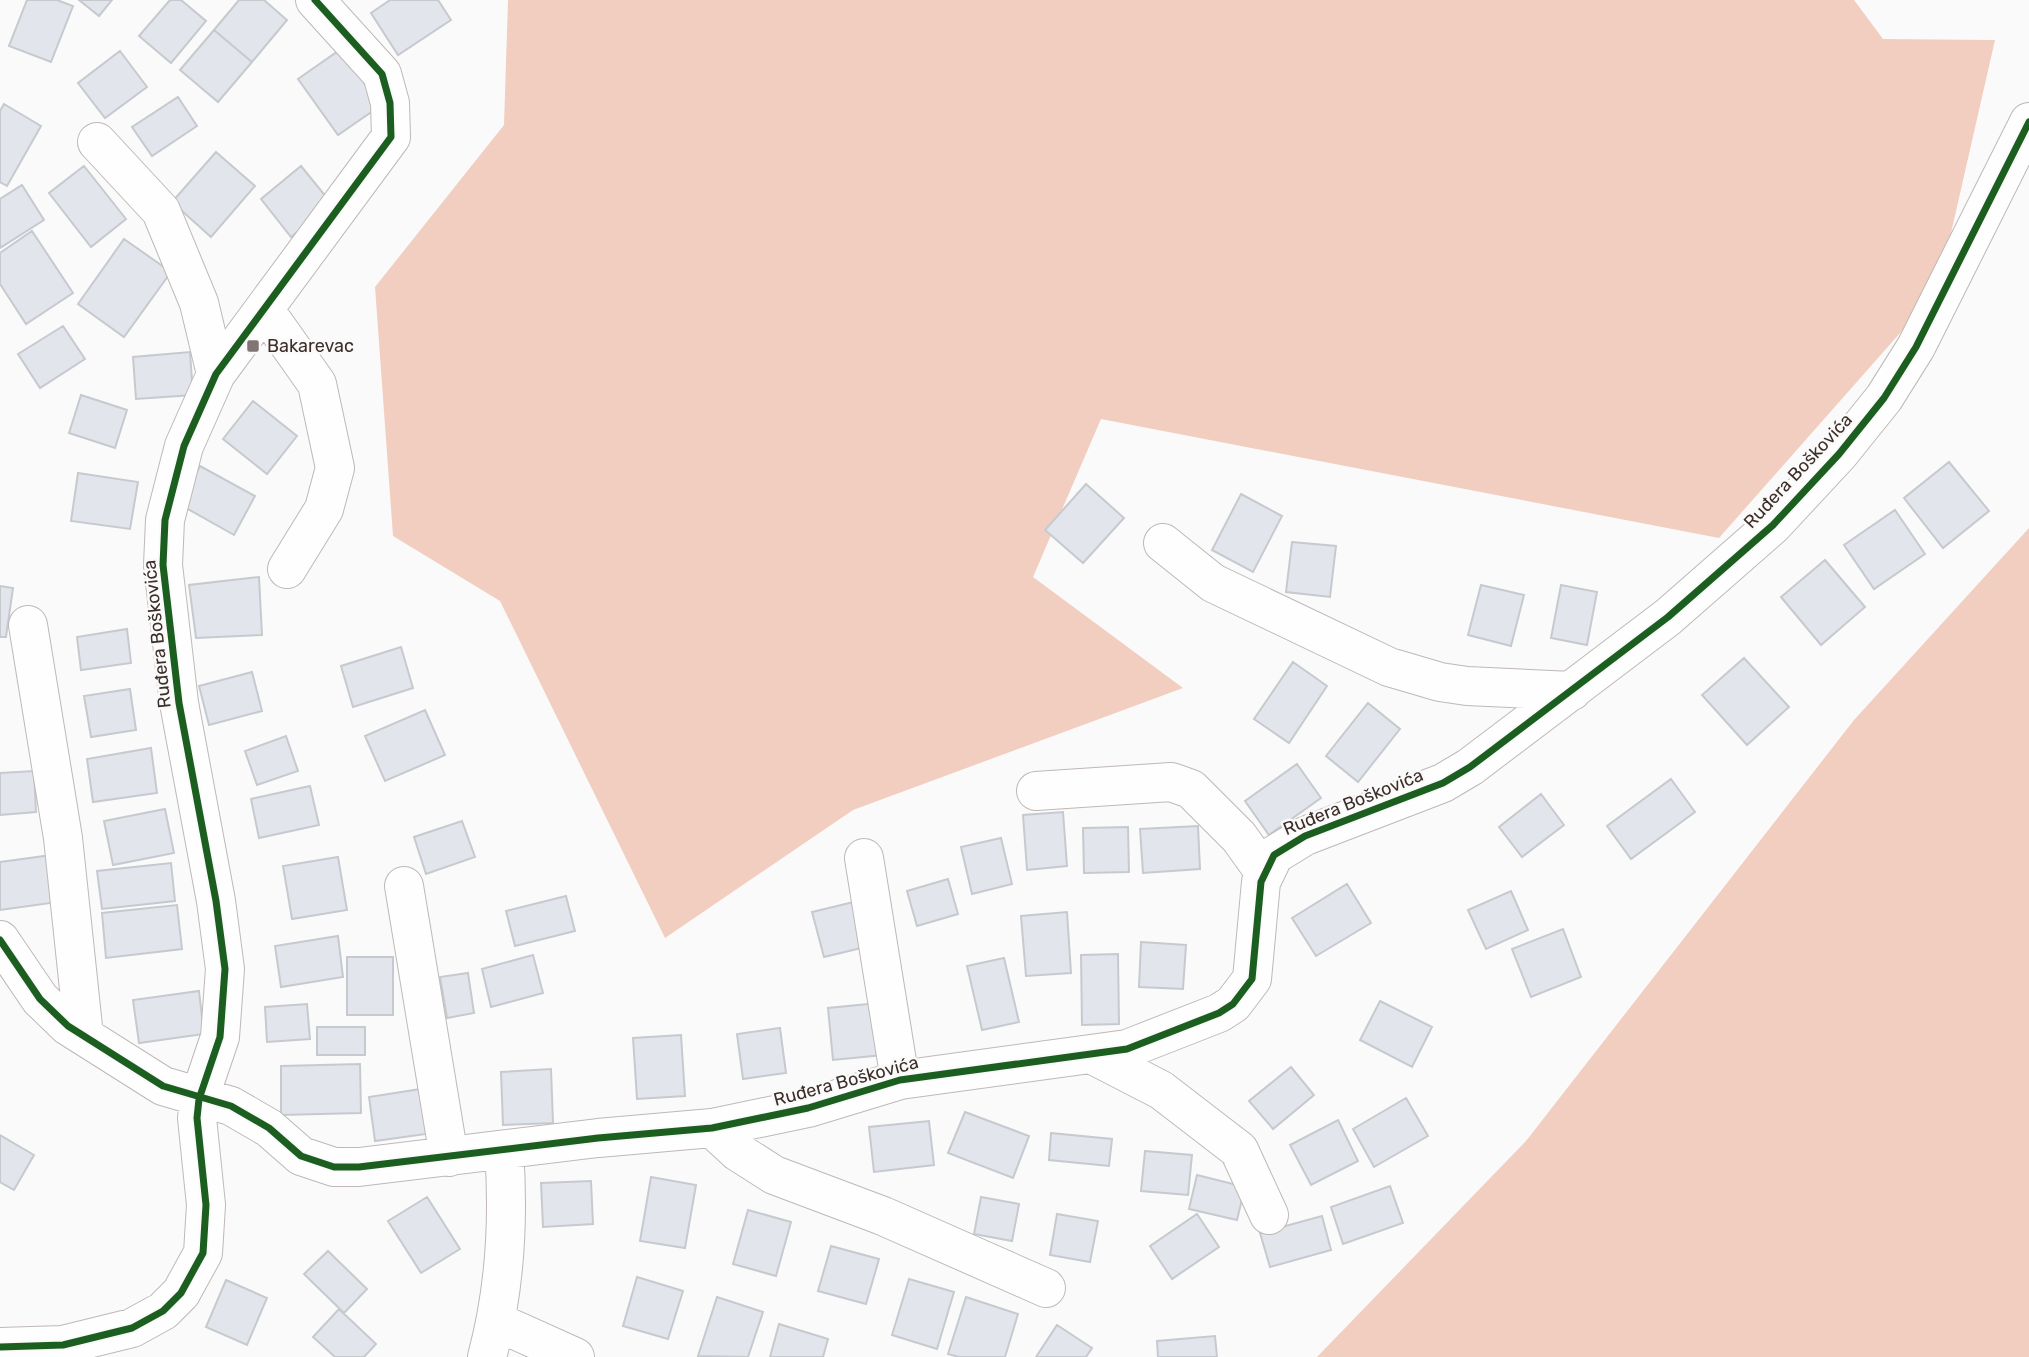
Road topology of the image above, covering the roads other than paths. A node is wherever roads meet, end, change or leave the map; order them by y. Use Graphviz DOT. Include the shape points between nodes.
graph roads {
  1 [pos="315,0"];
  2 [pos="2029,122"];
  3 [pos="97,142"];
  4 [pos="264,309"];
  5 [pos="216,374"];
  6 [pos="1163,543"];
  7 [pos="287,569"];
  8 [pos="28,625"];
  9 [pos="1572,691"];
  10 [pos="1036,791"];
  11 [pos="864,858"];
  12 [pos="1264,872"];
  13 [pos="404,886"];
  14 [pos="0,940"];
  15 [pos="84,1036"];
  16 [pos="1095,1056"];
  17 [pos="900,1080"];
  18 [pos="199,1098"];
  19 [pos="712,1128"];
  20 [pos="504,1150"];
  21 [pos="449,1157"];
  22 [pos="1269,1215"];
  23 [pos="1046,1288"];
  24 [pos="492,1339"];
  25 [pos="0,1347"];
  26 [pos="575,1357"];
  1 -- 4 [label="street, Ruđera Boškovića" via="382,74 390,103 391,137"];
  2 -- 9 [label="street, Ruđera Boškovića" via="1916,347 1884,398 1773,525 1668,617"];
  3 -- 5 [label="street" via="161,211 198,303"];
  4 -- 5 [label="street, Ruđera Boškovića"];
  4 -- 7 [label="street" via="317,384 335,468 324,509"];
  5 -- 18 [label="street, Ruđera Boškovića" via="173,480 163,565 179,703 225,969 220,1037"];
  6 -- 9 [label="street" via="1213,583 1389,667 1467,686"];
  8 -- 15 [label="street" via="63,838"];
  9 -- 12 [label="street, Ruđera Boškovića" via="1457,776 1287,844 1273,855"];
  10 -- 12 [label="street" via="1181,784 1239,837"];
  11 -- 17 [label="street"];
  12 -- 16 [label="street, Ruđera Boškovića" via="1255,964 1245,992 1219,1013 1189,1027 1146,1044"];
  13 -- 21 [label="street"];
  14 -- 15 [label="street, Ruđera Boškovića" via="40,999"];
  15 -- 18 [label="street, Ruđera Boškovića" via="163,1086"];
  16 -- 17 [label="street, Ruđera Boškovića"];
  16 -- 22 [label="street" via="1161,1090 1239,1150"];
  17 -- 19 [label="street, Ruđera Boškovića" via="783,1114"];
  18 -- 21 [label="street, Ruđera Boškovića" via="231,1106 317,1163 359,1167"];
  18 -- 25 [label="street, Ruđera Boškovića" via="206,1226 203,1253 181,1293 163,1311 103,1337 62,1345"];
  19 -- 20 [label="street, Ruđera Boškovića"];
  19 -- 23 [label="street" via="738,1152 782,1180 883,1216"];
  20 -- 21 [label="street, Ruđera Boškovića"];
  20 -- 24 [label="street" via="506,1231"];
  24 -- 26 [label="street"];
}
